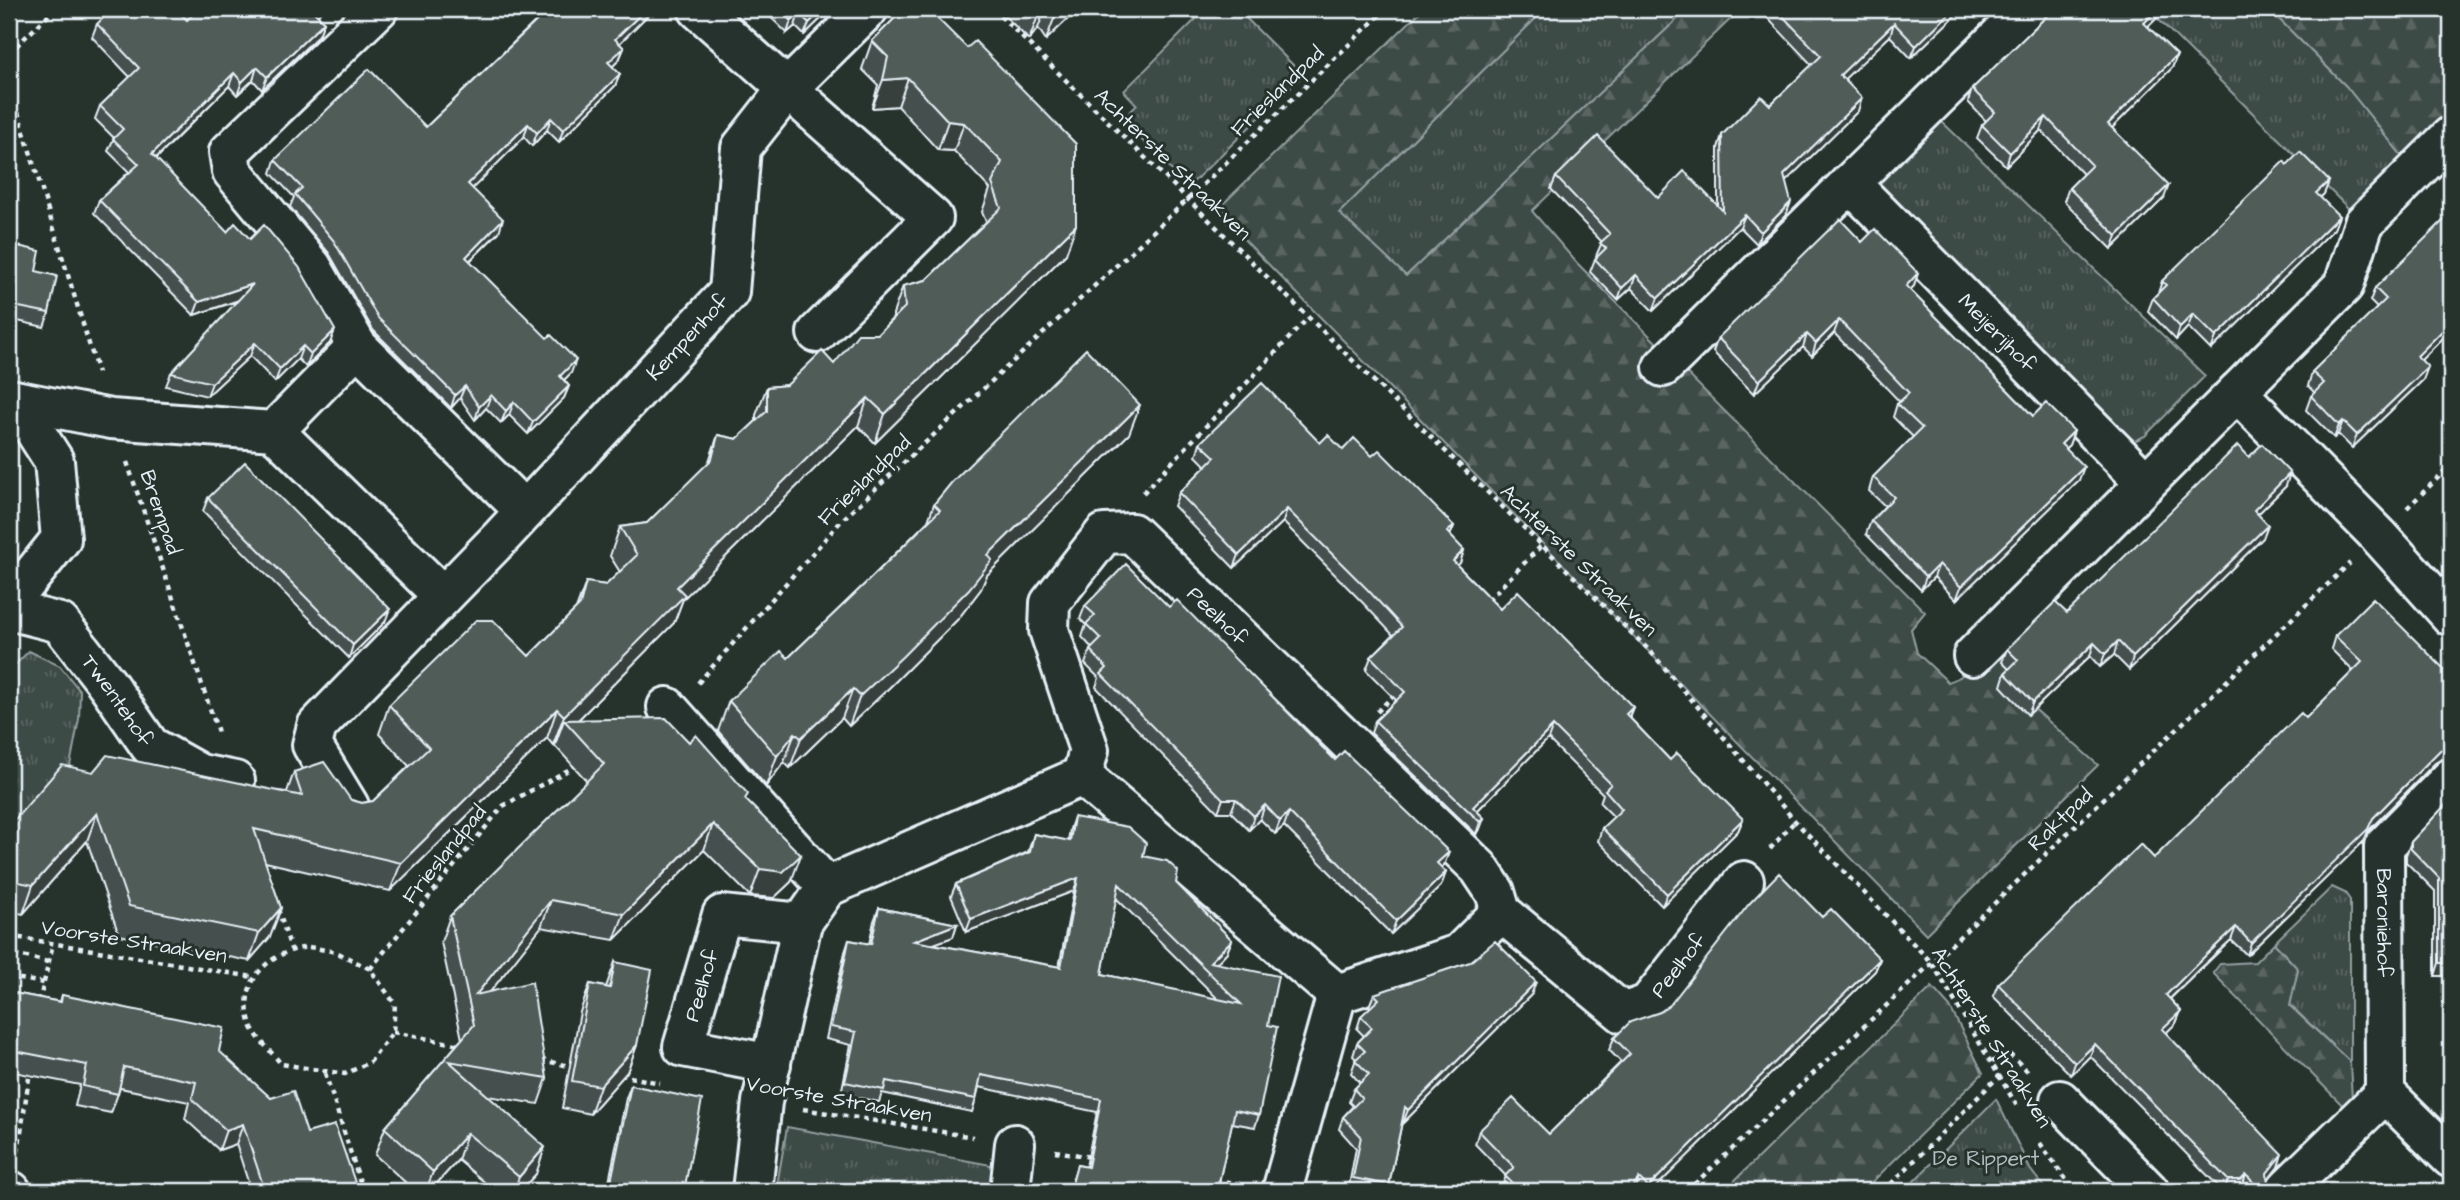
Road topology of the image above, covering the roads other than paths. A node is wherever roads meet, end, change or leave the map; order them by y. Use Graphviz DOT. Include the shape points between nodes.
graph roads {
  1 [pos="378,9"];
  2 [pos="698,9"];
  3 [pos="869,9"];
  4 [pos="2027,9"];
  5 [pos="788,88"];
  6 [pos="2451,136"];
  7 [pos="1850,183"];
  8 [pos="817,333"];
  9 [pos="356,346"];
  10 [pos="1663,367"];
  11 [pos="2237,391"];
  12 [pos="12,400"];
  13 [pos="274,431"];
  14 [pos="2146,483"];
  15 [pos="525,511"];
  16 [pos="443,596"];
  17 [pos="9,604"];
  18 [pos="9,610"];
  19 [pos="2451,616"];
  20 [pos="1973,656"];
  21 [pos="667,707"];
  22 [pos="1082,776"];
  23 [pos="2451,778"];
  24 [pos="235,781"];
  25 [pos="352,810"];
  26 [pos="1744,881"];
  27 [pos="827,887"];
  28 [pos="1501,912"];
  29 [pos="802,923"];
  30 [pos="1337,994"];
  31 [pos="771,1064"];
  32 [pos="2385,1093"];
  33 [pos="2060,1100"];
  34 [pos="1015,1144"];
  35 [pos="2451,1158"];
  36 [pos="1268,1189"];
  37 [pos="752,1191"];
  38 [pos="1010,1191"];
  39 [pos="2149,1191"];
  40 [pos="2284,1191"];
  1 -- 9 [label="street" via="229,152 232,171 312,267"];
  2 -- 5 [label="street"];
  3 -- 5 [label="street, Kempenhof"];
  4 -- 7 [label="street"];
  5 -- 8 [label="street" via="933,218"];
  5 -- 15 [label="street, Kempenhof" via="741,148 729,292"];
  6 -- 11 [label="street" via="2364,223 2344,285"];
  7 -- 10 [label="street"];
  7 -- 14 [label="street, Meijerijhof"];
  9 -- 13 [label="street"];
  9 -- 15 [label="street"];
  11 -- 14 [label="street"];
  11 -- 19 [label="street"];
  12 -- 13 [label="street" via="112,419"];
  12 -- 17 [label="street" via="54,461 61,539"];
  13 -- 16 [label="street"];
  14 -- 20 [label="street"];
  15 -- 16 [label="street, Kempenhof"];
  16 -- 25 [label="street, Kempenhof" via="317,726 312,745"];
  18 -- 24 [label="street, Twentehof" via="60,623 150,746 200,774"];
  21 -- 27 [label="street"];
  22 -- 27 [label="street"];
  22 -- 28 [label="street, Peelhof" via="1088,750 1049,630 1050,603 1104,534 1132,533 1479,868 1495,892"];
  22 -- 30 [label="street"];
  23 -- 32 [label="street, Baroniehof" via="2384,846"];
  26 -- 28 [label="street, Peelhof" via="1648,1004 1623,1013"];
  27 -- 29 [label="street"];
  28 -- 30 [label="street" via="1460,954"];
  29 -- 31 [label="street"];
  29 -- 31 [label="street, Peelhof" via="722,915 683,1047"];
  30 -- 36 [label="street"];
  31 -- 37 [label="street"];
  32 -- 35 [label="street"];
  32 -- 40 [label="street"];
  33 -- 39 [label="street"];
  34 -- 38 [label="street"];
}
